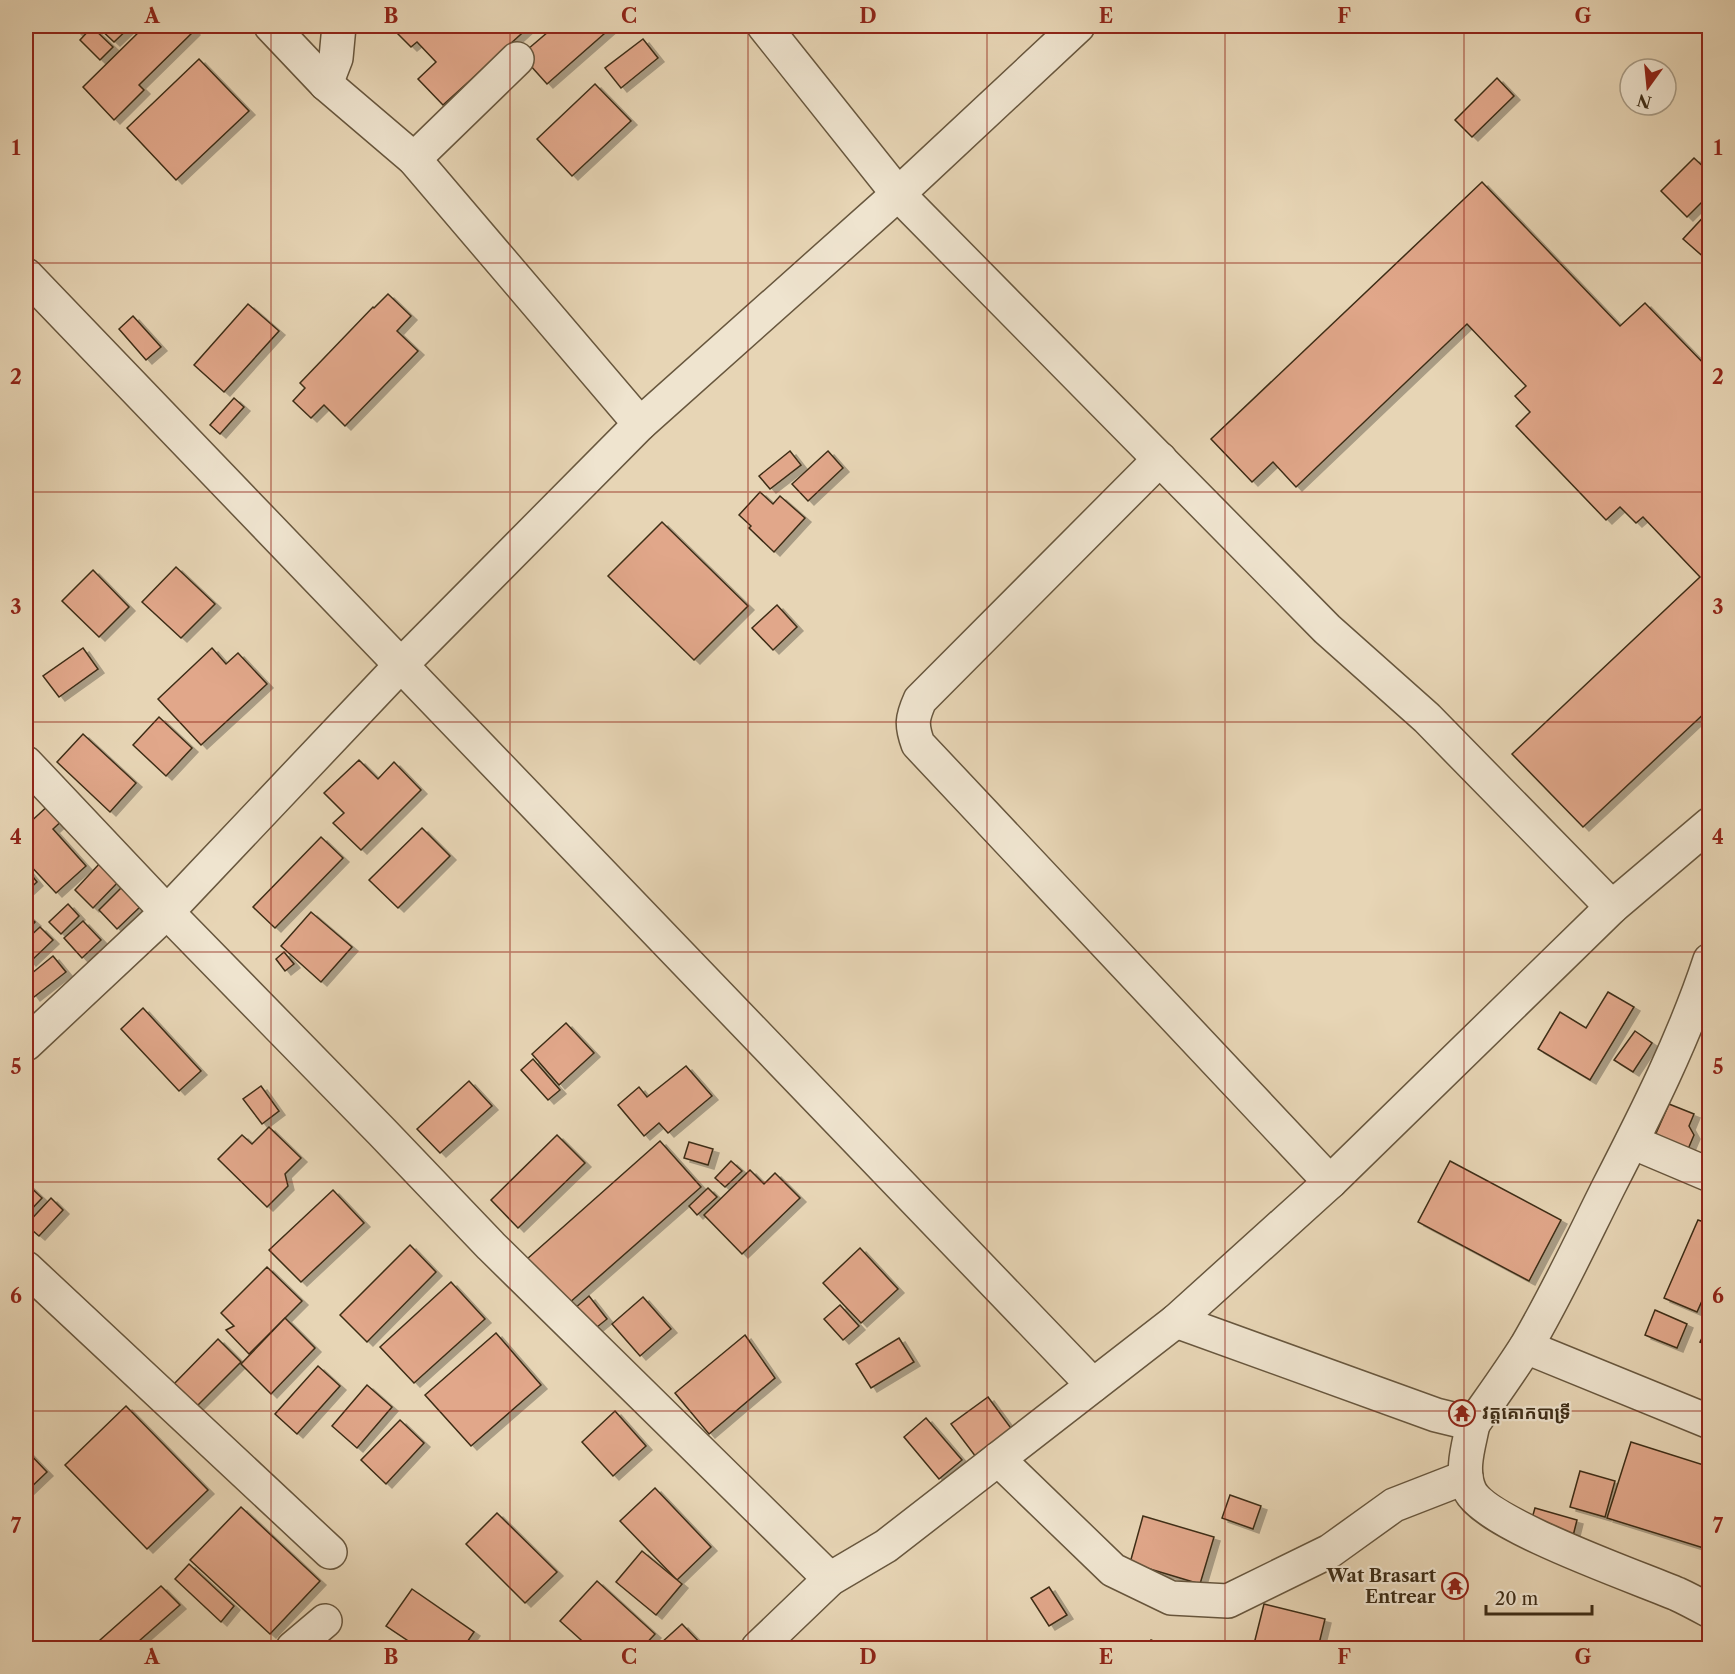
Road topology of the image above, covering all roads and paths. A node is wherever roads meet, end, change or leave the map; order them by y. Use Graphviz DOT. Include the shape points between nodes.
graph roads {
  1 [pos="271,26"];
  2 [pos="339,26"];
  3 [pos="764,26"];
  4 [pos="1078,26"];
  5 [pos="517,59"];
  6 [pos="326,84"];
  7 [pos="414,159"];
  8 [pos="898,194"];
  9 [pos="26,275"];
  10 [pos="640,424"];
  11 [pos="1160,459"];
  12 [pos="401,664"];
  13 [pos="26,763"];
  14 [pos="1710,824"];
  15 [pos="1612,907"];
  16 [pos="167,912"];
  17 [pos="1710,960"];
  18 [pos="26,1044"];
  19 [pos="1632,1142"];
  20 [pos="1710,1175"];
  21 [pos="1330,1182"];
  22 [pos="26,1268"];
  23 [pos="1176,1321"];
  24 [pos="1526,1347"];
  25 [pos="1093,1385"];
  26 [pos="1710,1422"];
  27 [pos="1473,1424"];
  28 [pos="998,1459"];
  29 [pos="1466,1477"];
  30 [pos="330,1552"];
  31 [pos="830,1579"];
  32 [pos="1710,1611"];
  33 [pos="325,1621"];
  34 [pos="293,1648"];
  35 [pos="758,1648"];
  1 -- 6 [label="street"];
  2 -- 6 [label="street" via="336,58"];
  3 -- 8 [label="street"];
  4 -- 8 [label="street"];
  5 -- 7 [label="street"];
  6 -- 7 [label="street"];
  7 -- 10 [label="street"];
  8 -- 10 [label="street"];
  8 -- 11 [label="street"];
  9 -- 12 [label="street"];
  10 -- 12 [label="street"];
  11 -- 15 [label="street" via="1327,629 1427,718"];
  11 -- 21 [label="street" via="920,700 913,717 914,731 918,744"];
  12 -- 16 [label="street"];
  12 -- 25 [label="street"];
  13 -- 16 [label="street"];
  14 -- 15 [label="street"];
  15 -- 21 [label="street"];
  16 -- 18 [label="street"];
  16 -- 31 [label="street" via="491,1246"];
  17 -- 19 [label="street" via="1671,1059"];
  19 -- 20 [label="street"];
  19 -- 24 [label="street"];
  21 -- 23 [label="street"];
  22 -- 30 [label="street"];
  23 -- 25 [label="street"];
  23 -- 27 [label="street" via="1436,1415"];
  24 -- 26 [label="street"];
  24 -- 27 [label="street"];
  25 -- 28 [label="street"];
  27 -- 29 [label="street"];
  28 -- 29 [label="street" via="1113,1570 1171,1598 1228,1601 1330,1551 1394,1505"];
  28 -- 31 [label="street" via="886,1546"];
  29 -- 32 [label="street" via="1470,1492 1481,1504 1525,1531"];
  31 -- 35 [label="street"];
  33 -- 34 [label="street"];
}
